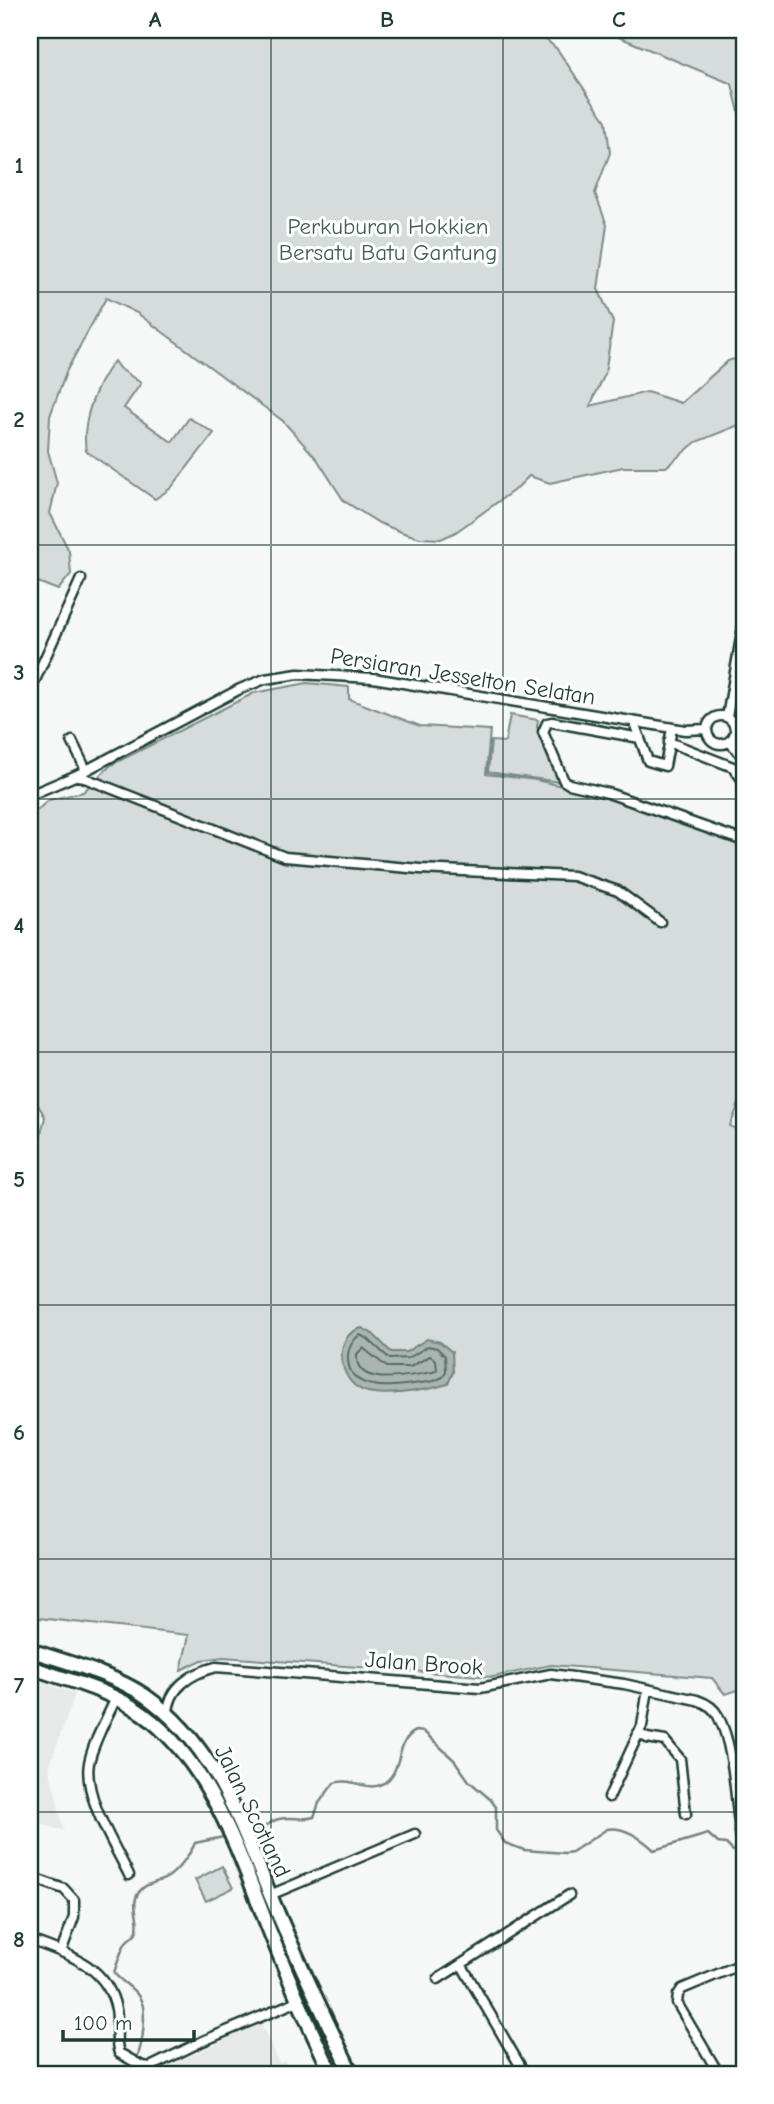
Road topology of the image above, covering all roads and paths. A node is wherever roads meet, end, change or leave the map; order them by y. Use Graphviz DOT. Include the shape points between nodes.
graph roads {
  1 [pos="81,579"];
  2 [pos="744,621"];
  3 [pos="30,691"];
  4 [pos="727,717"];
  5 [pos="634,722"];
  6 [pos="672,728"];
  7 [pos="707,729"];
  8 [pos="640,738"];
  9 [pos="72,741"];
  10 [pos="729,741"];
  11 [pos="670,742"];
  12 [pos="744,758"];
  13 [pos="86,770"];
  14 [pos="77,775"];
  15 [pos="744,782"];
  16 [pos="30,795"];
  17 [pos="744,841"];
  18 [pos="660,922"];
  19 [pos="30,1106"];
  20 [pos="30,1156"];
  21 [pos="30,1650"];
  22 [pos="30,1667"];
  23 [pos="648,1689"];
  24 [pos="116,1698"];
  25 [pos="168,1715"];
  26 [pos="638,1733"];
  27 [pos="610,1797"];
  28 [pos="740,1803"];
  29 [pos="686,1814"];
  30 [pos="415,1835"];
  31 [pos="744,1857"];
  32 [pos="129,1875"];
  33 [pos="30,1877"];
  34 [pos="270,1895"];
  35 [pos="569,1895"];
  36 [pos="30,1940"];
  37 [pos="61,1952"];
  38 [pos="744,1963"];
  39 [pos="461,1964"];
  40 [pos="438,1979"];
  41 [pos="298,2001"];
  42 [pos="332,2074"];
  43 [pos="352,2074"];
  44 [pos="525,2074"];
  45 [pos="719,2074"];
  1 -- 3 [label="street"];
  2 -- 4 [label="street"];
  4 -- 7 [label="street" via="714,718"];
  4 -- 10 [label="street" via="735,728"];
  5 -- 6 [label="street, Persiaran Jesselton Selatan"];
  5 -- 8 [label="street"];
  5 -- 13 [label="street, Persiaran Jesselton Selatan" via="373,678 298,674 240,689"];
  6 -- 7 [label="street, Persiaran Jesselton Selatan"];
  6 -- 11 [label="street"];
  7 -- 10 [label="street" via="712,741"];
  8 -- 11 [label="street" via="648,761 665,766"];
  8 -- 17 [label="street" via="552,722 543,732 569,784 608,793"];
  9 -- 13 [label="street"];
  10 -- 12 [label="street"];
  11 -- 15 [label="street" via="733,767"];
  13 -- 14 [label="street, Persiaran Jesselton Selatan"];
  14 -- 16 [label="street, Persiaran Jesselton Selatan"];
  14 -- 18 [label="street" via="285,857 573,876 618,891"];
  19 -- 20 [label="street" via="34,1129"];
  21 -- 25 [label="main road, Jalan Scotland" via="124,1684"];
  22 -- 24 [label="main road, Jalan Scotland"];
  23 -- 25 [label="street, Jalan Brook" via="551,1674 480,1688 216,1667 184,1680 171,1698"];
  23 -- 26 [label="street"];
  23 -- 28 [label="street, Jalan Brook" via="706,1703 718,1714"];
  24 -- 32 [label="street" via="90,1760 89,1776 95,1801"];
  24 -- 41 [label="main road, Jalan Scotland" via="178,1746 202,1780 228,1830"];
  25 -- 34 [label="main road, Jalan Scotland" via="216,1772"];
  26 -- 27 [label="street"];
  26 -- 29 [label="street" via="665,1741 678,1755"];
  28 -- 31 [label="street, Jalan Brook"];
  30 -- 34 [label="street"];
  33 -- 37 [label="street" via="64,1889 74,1899 74,1917"];
  34 -- 43 [label="main road, Jalan Scotland"];
  35 -- 39 [label="street"];
  36 -- 37 [label="street"];
  37 -- 41 [label="street" via="90,1966 106,1984 116,2007 121,2056 142,2066 155,2065"];
  38 -- 45 [label="street" via="682,1989 678,1995 677,2003"];
  39 -- 40 [label="street"];
  39 -- 44 [label="street"];
  41 -- 42 [label="main road, Jalan Scotland"];
}
